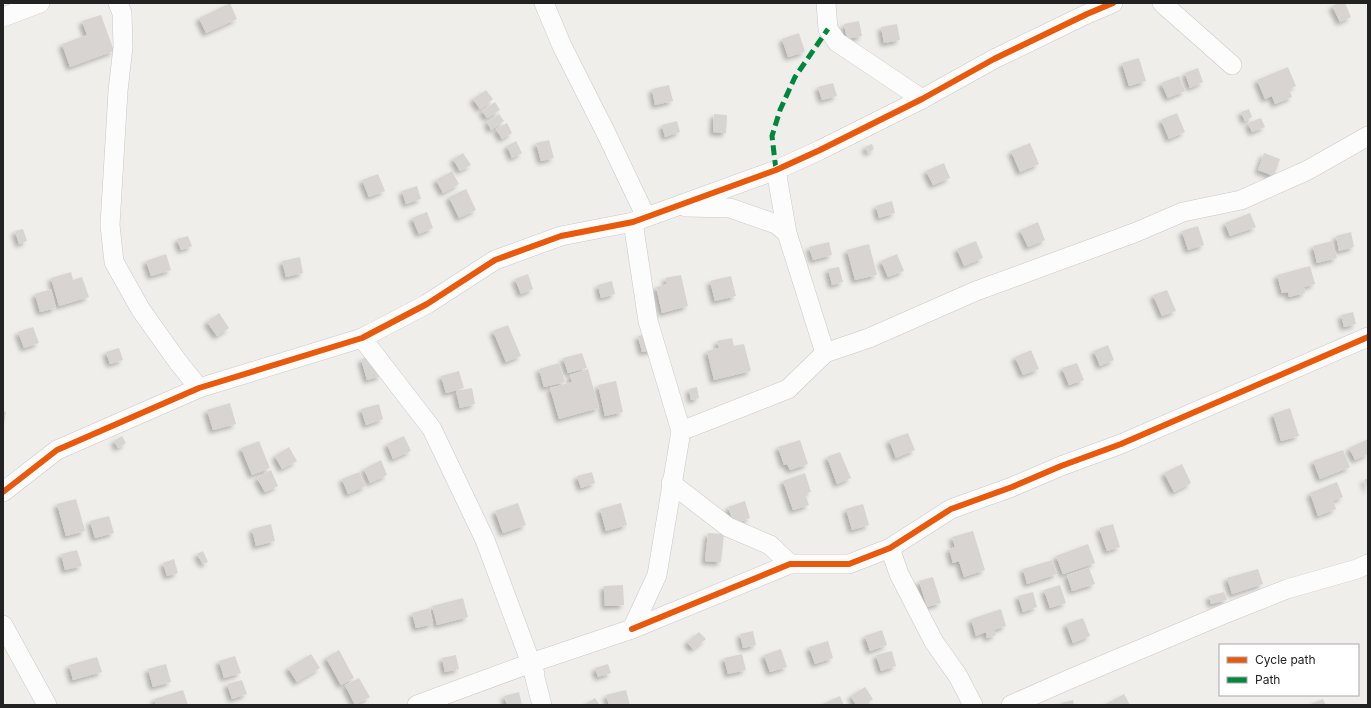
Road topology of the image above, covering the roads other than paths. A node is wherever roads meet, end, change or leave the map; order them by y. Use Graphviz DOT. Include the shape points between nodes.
graph roads {
  1 [pos="40,3"];
  2 [pos="544,3"];
  3 [pos="826,3"];
  4 [pos="1113,3"];
  5 [pos="1162,3"];
  6 [pos="123,6"];
  7 [pos="1083,9"];
  8 [pos="3,17"];
  9 [pos="1232,65"];
  10 [pos="922,99"];
  11 [pos="1368,136"];
  12 [pos="776,170"];
  13 [pos="678,206"];
  14 [pos="639,220"];
  15 [pos="787,233"];
  16 [pos="1368,337"];
  17 [pos="362,338"];
  18 [pos="824,353"];
  19 [pos="199,388"];
  20 [pos="681,431"];
  21 [pos="671,483"];
  22 [pos="3,492"];
  23 [pos="890,548"];
  24 [pos="790,564"];
  25 [pos="1368,564"];
  26 [pos="3,625"];
  27 [pos="632,629"];
  28 [pos="531,663"];
  29 [pos="47,705"];
  30 [pos="417,705"];
  31 [pos="542,705"];
  32 [pos="546,705"];
  33 [pos="973,705"];
  34 [pos="1011,705"];
  1 -- 8 [label="street"];
  2 -- 14 [label="street" via="562,46 606,133"];
  3 -- 10 [label="street" via="828,29 837,42"];
  4 -- 7 [label="street"];
  5 -- 9 [label="street"];
  6 -- 19 [label="street" via="124,47 118,91 110,225 114,262 141,310"];
  7 -- 10 [label="street"];
  10 -- 12 [label="street"];
  11 -- 18 [label="street" via="1308,170 1241,200 1183,212 976,292 869,338"];
  12 -- 13 [label="street"];
  12 -- 15 [label="street"];
  13 -- 14 [label="street"];
  13 -- 15 [label="street" via="730,208 776,224"];
  14 -- 17 [label="street" via="561,236 495,260 427,304"];
  14 -- 20 [label="street" via="648,321"];
  15 -- 18 [label="street"];
  16 -- 23 [label="street" via="1121,444 951,509"];
  17 -- 19 [label="street"];
  17 -- 28 [label="street" via="432,429 485,540"];
  18 -- 20 [label="street" via="788,389"];
  19 -- 22 [label="street" via="57,450"];
  20 -- 21 [label="street"];
  21 -- 24 [label="street" via="728,526 770,544"];
  21 -- 27 [label="street" via="657,575"];
  23 -- 24 [label="street" via="849,564"];
  23 -- 33 [label="street" via="899,574 934,642 958,676"];
  24 -- 27 [label="street"];
  25 -- 34 [label="street" via="1287,589 1210,619"];
  26 -- 29 [label="street"];
  27 -- 28 [label="street"];
  28 -- 30 [label="street"];
  28 -- 31 [label="street"];
  28 -- 32 [label="street"];
}
